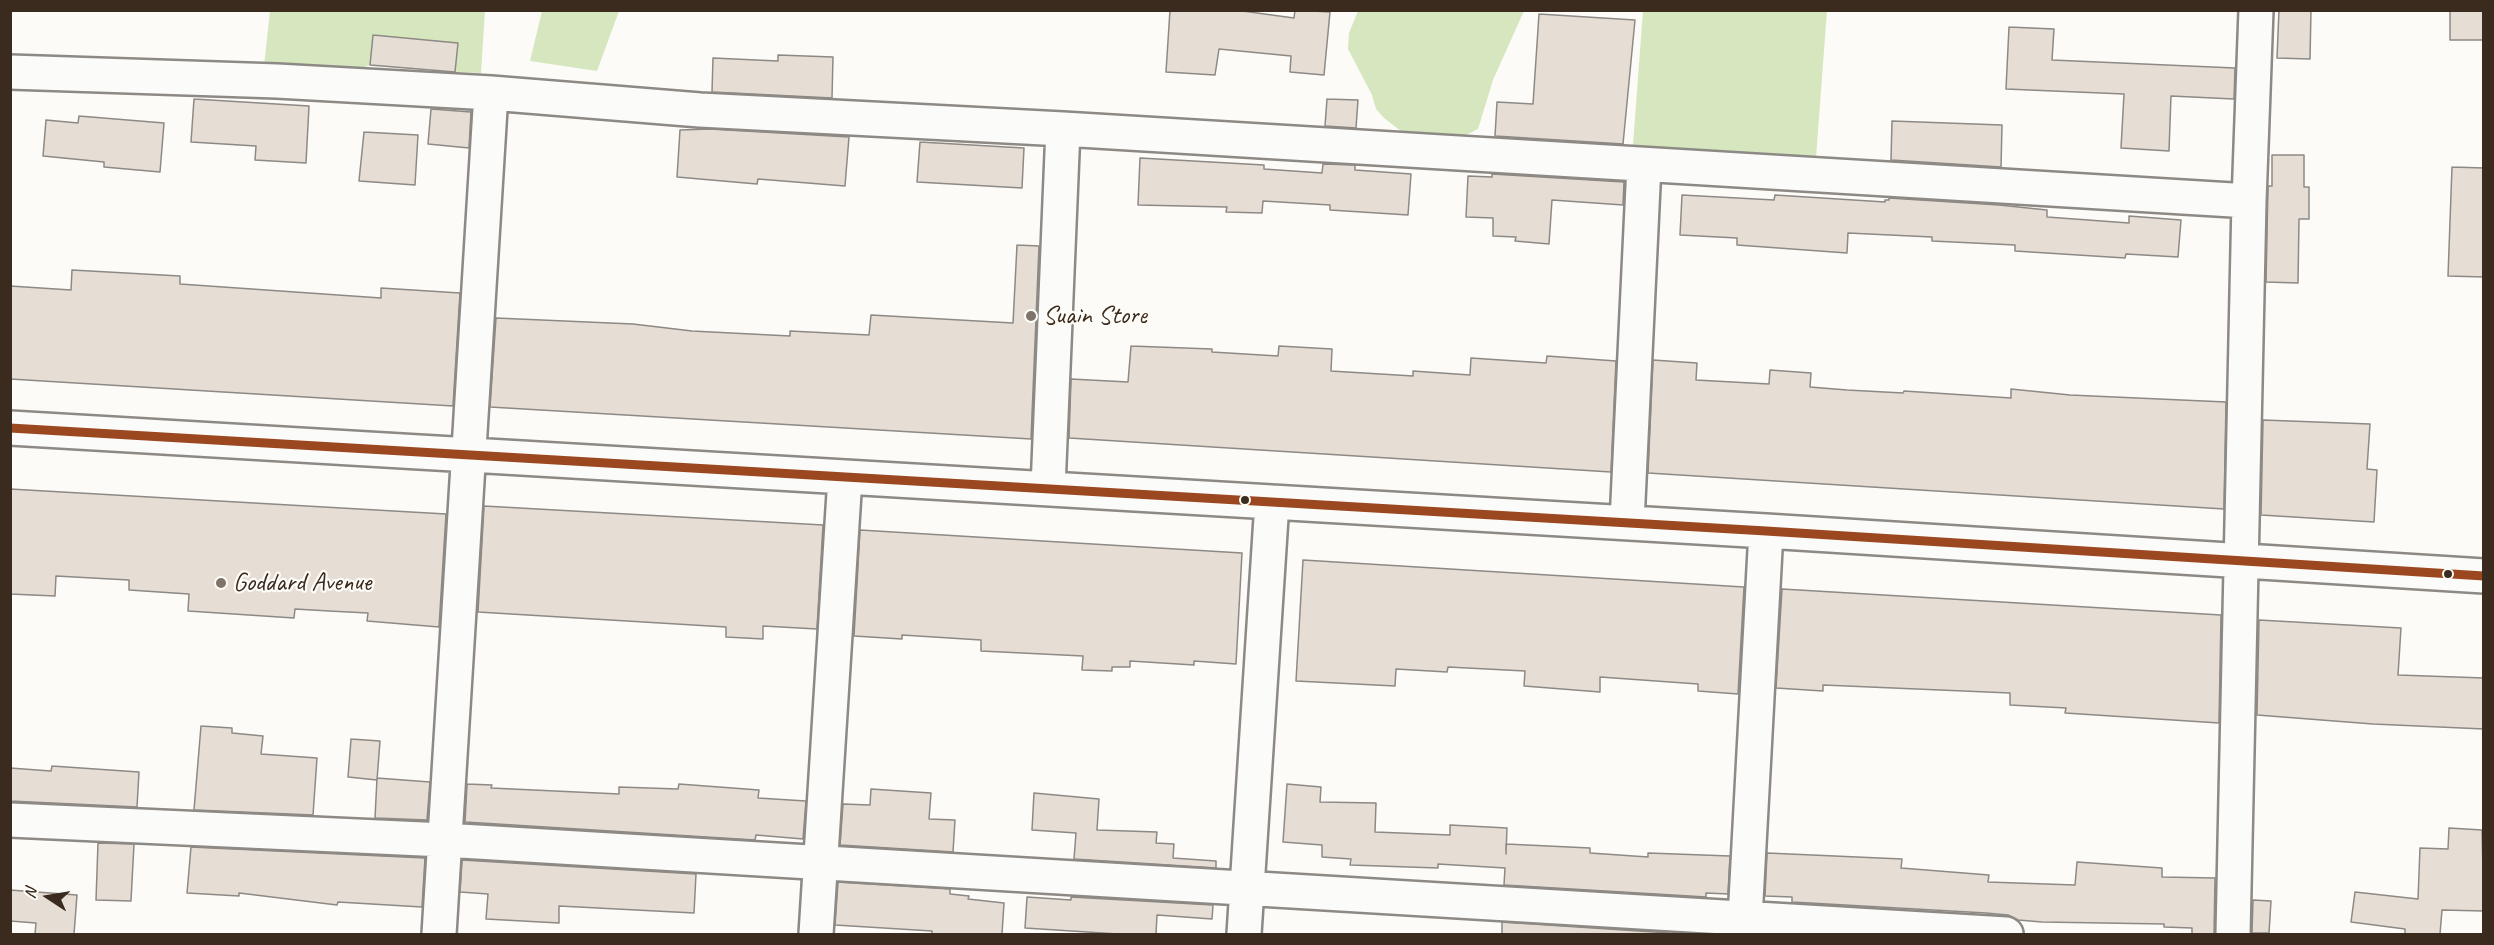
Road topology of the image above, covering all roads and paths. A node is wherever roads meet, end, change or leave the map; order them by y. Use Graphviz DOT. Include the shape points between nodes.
graph roads {
  1 [pos="2256,10"];
  2 [pos="10,72"];
  3 [pos="491,93"];
  4 [pos="1063,129"];
  5 [pos="1644,165"];
  6 [pos="2249,201"];
  7 [pos="10,428"];
  8 [pos="469,456"];
  9 [pos="845,477"];
  10 [pos="1048,488"];
  11 [pos="1272,502"];
  12 [pos="1627,522"];
  13 [pos="1766,531"];
  14 [pos="2241,559"];
  15 [pos="2484,576"];
  16 [pos="10,820"];
  17 [pos="444,840"];
  18 [pos="822,863"];
  19 [pos="1247,887"];
  20 [pos="1745,918"];
  21 [pos="438,934"];
  22 [pos="816,934"];
  23 [pos="1244,934"];
  24 [pos="2006,934"];
  25 [pos="2233,934"];
  1 -- 6 [label="street"];
  2 -- 3 [label="street"];
  3 -- 4 [label="street" via="700,110"];
  3 -- 8 [label="street"];
  4 -- 5 [label="street"];
  4 -- 10 [label="street"];
  5 -- 6 [label="street"];
  5 -- 12 [label="street"];
  6 -- 14 [label="street"];
  7 -- 8 [label="street"];
  8 -- 9 [label="street"];
  8 -- 17 [label="street"];
  9 -- 10 [label="street"];
  9 -- 18 [label="street"];
  10 -- 11 [label="street"];
  11 -- 12 [label="street"];
  11 -- 19 [label="street"];
  12 -- 13 [label="street"];
  13 -- 14 [label="street"];
  13 -- 20 [label="street"];
  14 -- 15 [label="street"];
  14 -- 25 [label="street"];
  16 -- 17 [label="street"];
  17 -- 18 [label="street"];
  17 -- 21 [label="street"];
  18 -- 19 [label="street"];
  18 -- 22 [label="street"];
  19 -- 20 [label="street"];
  19 -- 23 [label="street"];
  20 -- 24 [label="street"];
}
